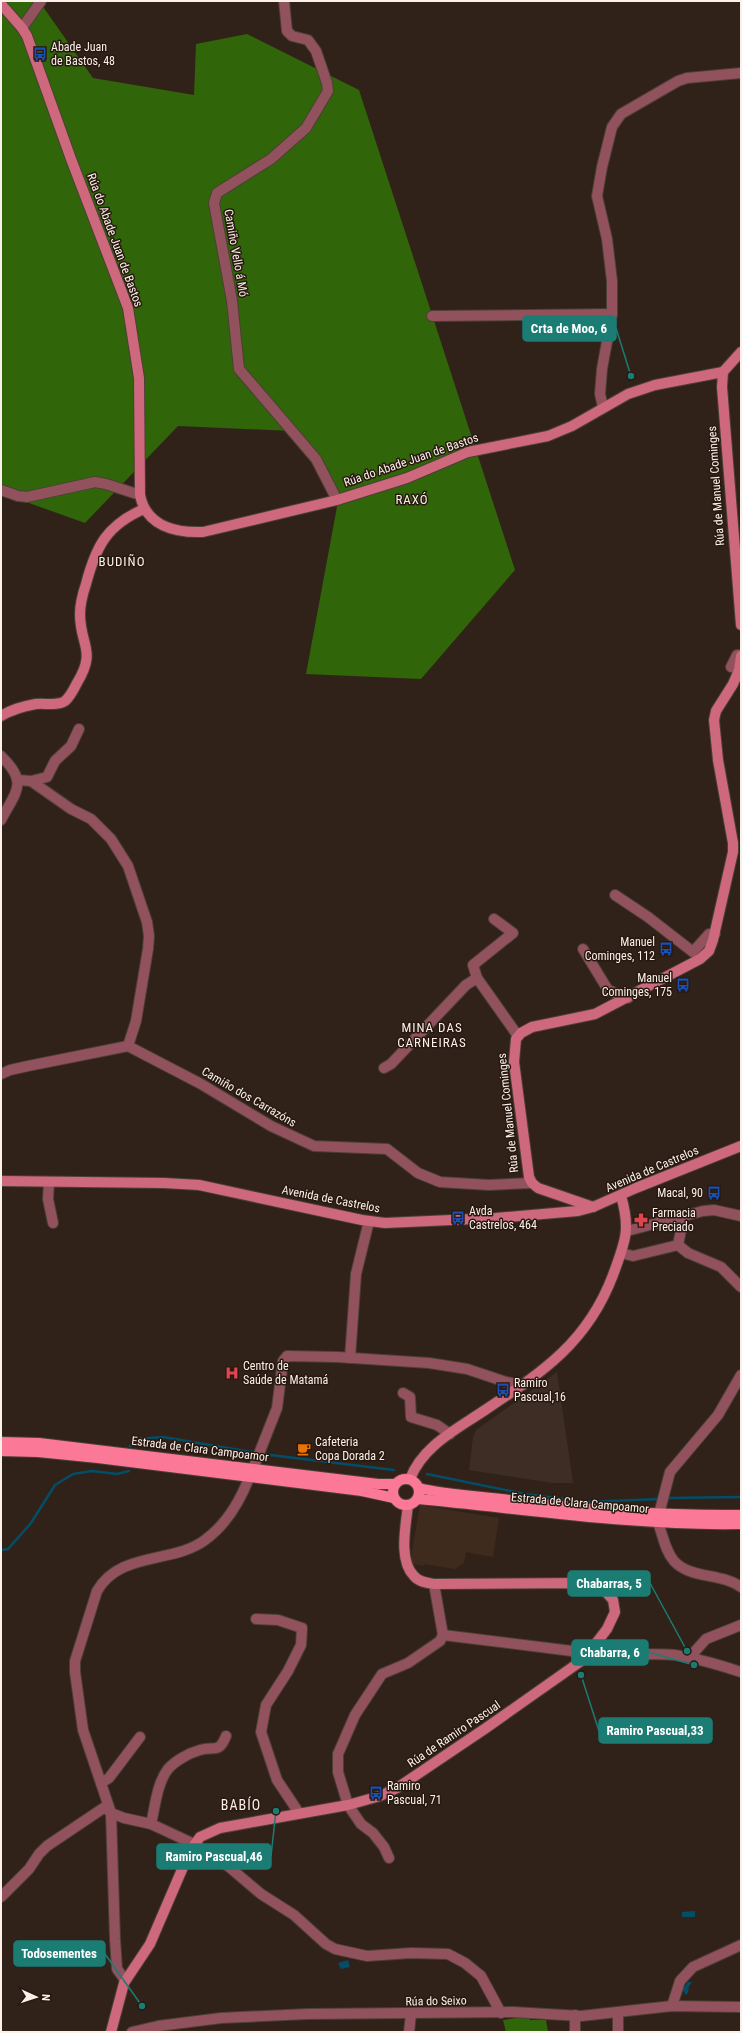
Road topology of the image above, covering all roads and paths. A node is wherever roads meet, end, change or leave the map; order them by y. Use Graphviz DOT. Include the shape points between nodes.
graph roads {
  1 [pos="41,1"];
  2 [pos="284,1"];
  3 [pos="1,4"];
  4 [pos="22,28"];
  5 [pos="741,73"];
  6 [pos="612,314"];
  7 [pos="432,316"];
  8 [pos="741,352"];
  9 [pos="723,372"];
  10 [pos="603,406"];
  11 [pos="1,490"];
  12 [pos="140,495"];
  13 [pos="337,500"];
  14 [pos="144,509"];
  15 [pos="741,625"];
  16 [pos="741,655"];
  17 [pos="730,666"];
  18 [pos="1,716"];
  19 [pos="79,729"];
  20 [pos="1,756"];
  21 [pos="18,780"];
  22 [pos="31,781"];
  23 [pos="1,820"];
  24 [pos="615,895"];
  25 [pos="494,919"];
  26 [pos="714,934"];
  27 [pos="583,949"];
  28 [pos="477,978"];
  29 [pos="628,998"];
  30 [pos="518,1036"];
  31 [pos="128,1046"];
  32 [pos="384,1068"];
  33 [pos="1,1074"];
  34 [pos="741,1146"];
  35 [pos="1,1181"];
  36 [pos="49,1182"];
  37 [pos="532,1183"];
  38 [pos="621,1196"];
  39 [pos="593,1207"];
  40 [pos="681,1216"];
  41 [pos="741,1216"];
  42 [pos="369,1221"];
  43 [pos="53,1223"];
  44 [pos="627,1231"];
  45 [pos="678,1245"];
  46 [pos="621,1253"];
  47 [pos="741,1286"];
  48 [pos="350,1358"];
  49 [pos="741,1374"];
  50 [pos="523,1385"];
  51 [pos="403,1393"];
  52 [pos="450,1434"];
  53 [pos="1,1442"];
  54 [pos="1,1450"];
  55 [pos="251,1473"];
  56 [pos="410,1479"];
  57 [pos="395,1484"];
  58 [pos="419,1488"];
  59 [pos="394,1498"];
  60 [pos="418,1499"];
  61 [pos="408,1505"];
  62 [pos="660,1514"];
  63 [pos="741,1515"];
  64 [pos="741,1524"];
  65 [pos="434,1584"];
  66 [pos="741,1587"];
  67 [pos="256,1619"];
  68 [pos="741,1625"];
  69 [pos="443,1635"];
  70 [pos="597,1644"];
  71 [pos="690,1658"];
  72 [pos="584,1659"];
  73 [pos="741,1672"];
  74 [pos="226,1736"];
  75 [pos="140,1737"];
  76 [pos="101,1783"];
  77 [pos="348,1805"];
  78 [pos="111,1813"];
  79 [pos="299,1813"];
  80 [pos="151,1824"];
  81 [pos="194,1844"];
  82 [pos="390,1858"];
  83 [pos="1,1897"];
  84 [pos="741,1945"];
  85 [pos="125,1980"];
  86 [pos="672,2006"];
  87 [pos="741,2008"];
  88 [pos="618,2012"];
  89 [pos="501,2013"];
  90 [pos="410,2014"];
  91 [pos="575,2016"];
  92 [pos="111,2032"];
  93 [pos="132,2032"];
  94 [pos="409,2032"];
  95 [pos="574,2032"];
  96 [pos="618,2032"];
  1 -- 4 [label="street"];
  2 -- 13 [label="street, Camiño Vello á Mó" via="288,31 292,36 308,40 316,51 328,92 306,128 271,159 218,193 214,203 232,301 239,369 312,454"];
  3 -- 4 [label="street, Rúa do Abade Juan de Bastos"];
  4 -- 12 [label="street, Rúa do Abade Juan de Bastos" via="128,308 139,378"];
  5 -- 6 [label="street" via="678,81 626,110 612,127 597,196 607,239 612,281"];
  6 -- 7 [label="street"];
  6 -- 10 [label="street" via="602,369 600,394"];
  8 -- 9 [label="street"];
  9 -- 10 [label="street, Rúa do Abade Juan de Bastos" via="655,385"];
  9 -- 15 [label="street, Rúa de Manuel Cominges"];
  10 -- 13 [label="street, Rúa do Abade Juan de Bastos" via="560,432 468,452 407,478"];
  11 -- 12 [label="street" via="27,497 95,482"];
  12 -- 14 [label="street, Rúa do Abade Juan de Bastos"];
  13 -- 14 [label="street, Rúa do Abade Juan de Bastos" via="203,532 189,533 166,528 150,517"];
  14 -- 18 [label="street" via="130,515 107,534 95,554 80,611 87,664 67,699 57,703 30,706"];
  16 -- 17 [label="street" via="737,655"];
  16 -- 26 [label="street" via="736,677 716,711 714,720 718,760 733,843 732,860"];
  19 -- 22 [label="street" via="71,746 55,761 47,777"];
  20 -- 21 [label="street"];
  21 -- 22 [label="street"];
  21 -- 23 [label="street" via="18,786"];
  22 -- 31 [label="street" via="71,809 91,819 111,839 128,866 147,922 149,936 136,1021"];
  24 -- 26 [label="street" via="693,952 709,934"];
  25 -- 28 [label="street" via="513,933 473,965"];
  26 -- 29 [label="street" via="708,951 700,959"];
  27 -- 29 [label="street" via="608,990"];
  28 -- 30 [label="street"];
  28 -- 32 [label="street" via="466,985 391,1064"];
  29 -- 30 [label="street" via="591,1016 532,1027"];
  30 -- 37 [label="street, Rúa de Manuel Cominges" via="514,1047 514,1062 529,1177"];
  31 -- 33 [label="street"];
  31 -- 37 [label="street, Camiño dos Carrazóns" via="201,1084 271,1126 314,1146 387,1149 418,1173 440,1182 489,1185"];
  34 -- 38 [label="street, Avenida de Castrelos"];
  35 -- 36 [label="street, Avenida de Castrelos"];
  36 -- 42 [label="street, Avenida de Castrelos" via="199,1185"];
  36 -- 43 [label="street" via="48,1199"];
  37 -- 39 [label="street, Rúa de Manuel Cominges"];
  38 -- 39 [label="street, Avenida de Castrelos"];
  38 -- 44 [label="street" via="628,1222"];
  39 -- 42 [label="street, Avenida de Castrelos" via="558,1213 496,1218 400,1223"];
  40 -- 41 [label="street" via="714,1210"];
  40 -- 44 [label="street"];
  40 -- 45 [label="street"];
  42 -- 48 [label="street" via="356,1274"];
  44 -- 46 [label="street"];
  45 -- 46 [label="street" via="633,1256"];
  45 -- 47 [label="street" via="688,1253 721,1268"];
  46 -- 50 [label="street" via="605,1296 591,1321 562,1353"];
  48 -- 50 [label="street" via="429,1363 467,1369"];
  48 -- 55 [label="street" via="284,1358 277,1408"];
  49 -- 62 [label="street" via="718,1415 670,1472"];
  50 -- 52 [label="street"];
  51 -- 52 [label="street" via="410,1398 412,1417 437,1425"];
  52 -- 56 [label="street" via="425,1454"];
  53 -- 55 [label="main road, Estrada de Clara Campoamor" via="69,1446"];
  54 -- 55 [label="main road, Estrada de Clara Campoamor"];
  55 -- 57 [label="main road, Estrada de Clara Campoamor"];
  55 -- 59 [label="main road, Estrada de Clara Campoamor"];
  55 -- 76 [label="street" via="237,1505 224,1523 205,1540 172,1554 136,1561 103,1581 97,1591 75,1672 83,1730"];
  56 -- 57 [label="main road, Estrada de Clara Campoamor" via="402,1479"];
  56 -- 58 [label="main road"];
  57 -- 59 [label="main road"];
  58 -- 60 [label="main road"];
  58 -- 62 [label="main road, Estrada de Clara Campoamor" via="564,1507"];
  59 -- 61 [label="main road, Estrada de Clara Campoamor" via="400,1504"];
  60 -- 61 [label="main road"];
  60 -- 62 [label="main road, Estrada de Clara Campoamor" via="556,1515"];
  61 -- 65 [label="street, Rúa de Ramiro Pascual" via="405,1545 407,1563 414,1576"];
  62 -- 63 [label="main road, Estrada de Clara Campoamor"];
  62 -- 64 [label="main road, Estrada de Clara Campoamor"];
  62 -- 66 [label="street" via="668,1551 673,1560 680,1566 728,1580"];
  65 -- 69 [label="street"];
  65 -- 70 [label="street, Rúa de Ramiro Pascual" via="546,1582 580,1583 599,1588 613,1600 615,1612"];
  67 -- 79 [label="street" via="278,1620 302,1628 301,1645 266,1706 261,1732 277,1780"];
  68 -- 71 [label="street" via="706,1639"];
  69 -- 72 [label="street" via="572,1650"];
  69 -- 77 [label="street" via="440,1641 408,1662 385,1672 361,1705 338,1754 338,1772"];
  70 -- 71 [label="street" via="607,1650 623,1653"];
  70 -- 72 [label="street, Rúa de Ramiro Pascual"];
  71 -- 73 [label="street"];
  72 -- 77 [label="street, Rúa de Ramiro Pascual" via="413,1778 380,1796"];
  74 -- 80 [label="street" via="217,1749 200,1750 175,1762 168,1770 162,1779"];
  75 -- 76 [label="street" via="109,1778"];
  76 -- 78 [label="street"];
  77 -- 79 [label="street, Rúa de Ramiro Pascual"];
  77 -- 82 [label="street" via="360,1824 372,1833"];
  78 -- 80 [label="street"];
  78 -- 83 [label="street" via="105,1807 47,1846 38,1854 29,1869"];
  78 -- 85 [label="street" via="117,1969"];
  79 -- 81 [label="street, Rúa de Ramiro Pascual" via="220,1828 206,1833"];
  80 -- 81 [label="street"];
  81 -- 85 [label="street, Rúa de Ramiro Pascual" via="153,1938"];
  81 -- 89 [label="street" via="294,1915 335,1949 367,1956 448,1954 465,1963 481,1976"];
  84 -- 86 [label="street" via="693,1967 680,1981"];
  85 -- 92 [label="street, Rúa de Ramiro Pascual"];
  86 -- 87 [label="street, Rúa do Seixo"];
  86 -- 88 [label="street, Rúa do Seixo"];
  88 -- 91 [label="street, Rúa do Seixo"];
  88 -- 96 [label="street"];
  89 -- 90 [label="street, Rúa do Seixo"];
  89 -- 91 [label="street, Rúa do Seixo"];
  90 -- 93 [label="street, Rúa do Seixo" via="307,2014 221,2018"];
  90 -- 94 [label="street"];
  91 -- 95 [label="street"];
}
